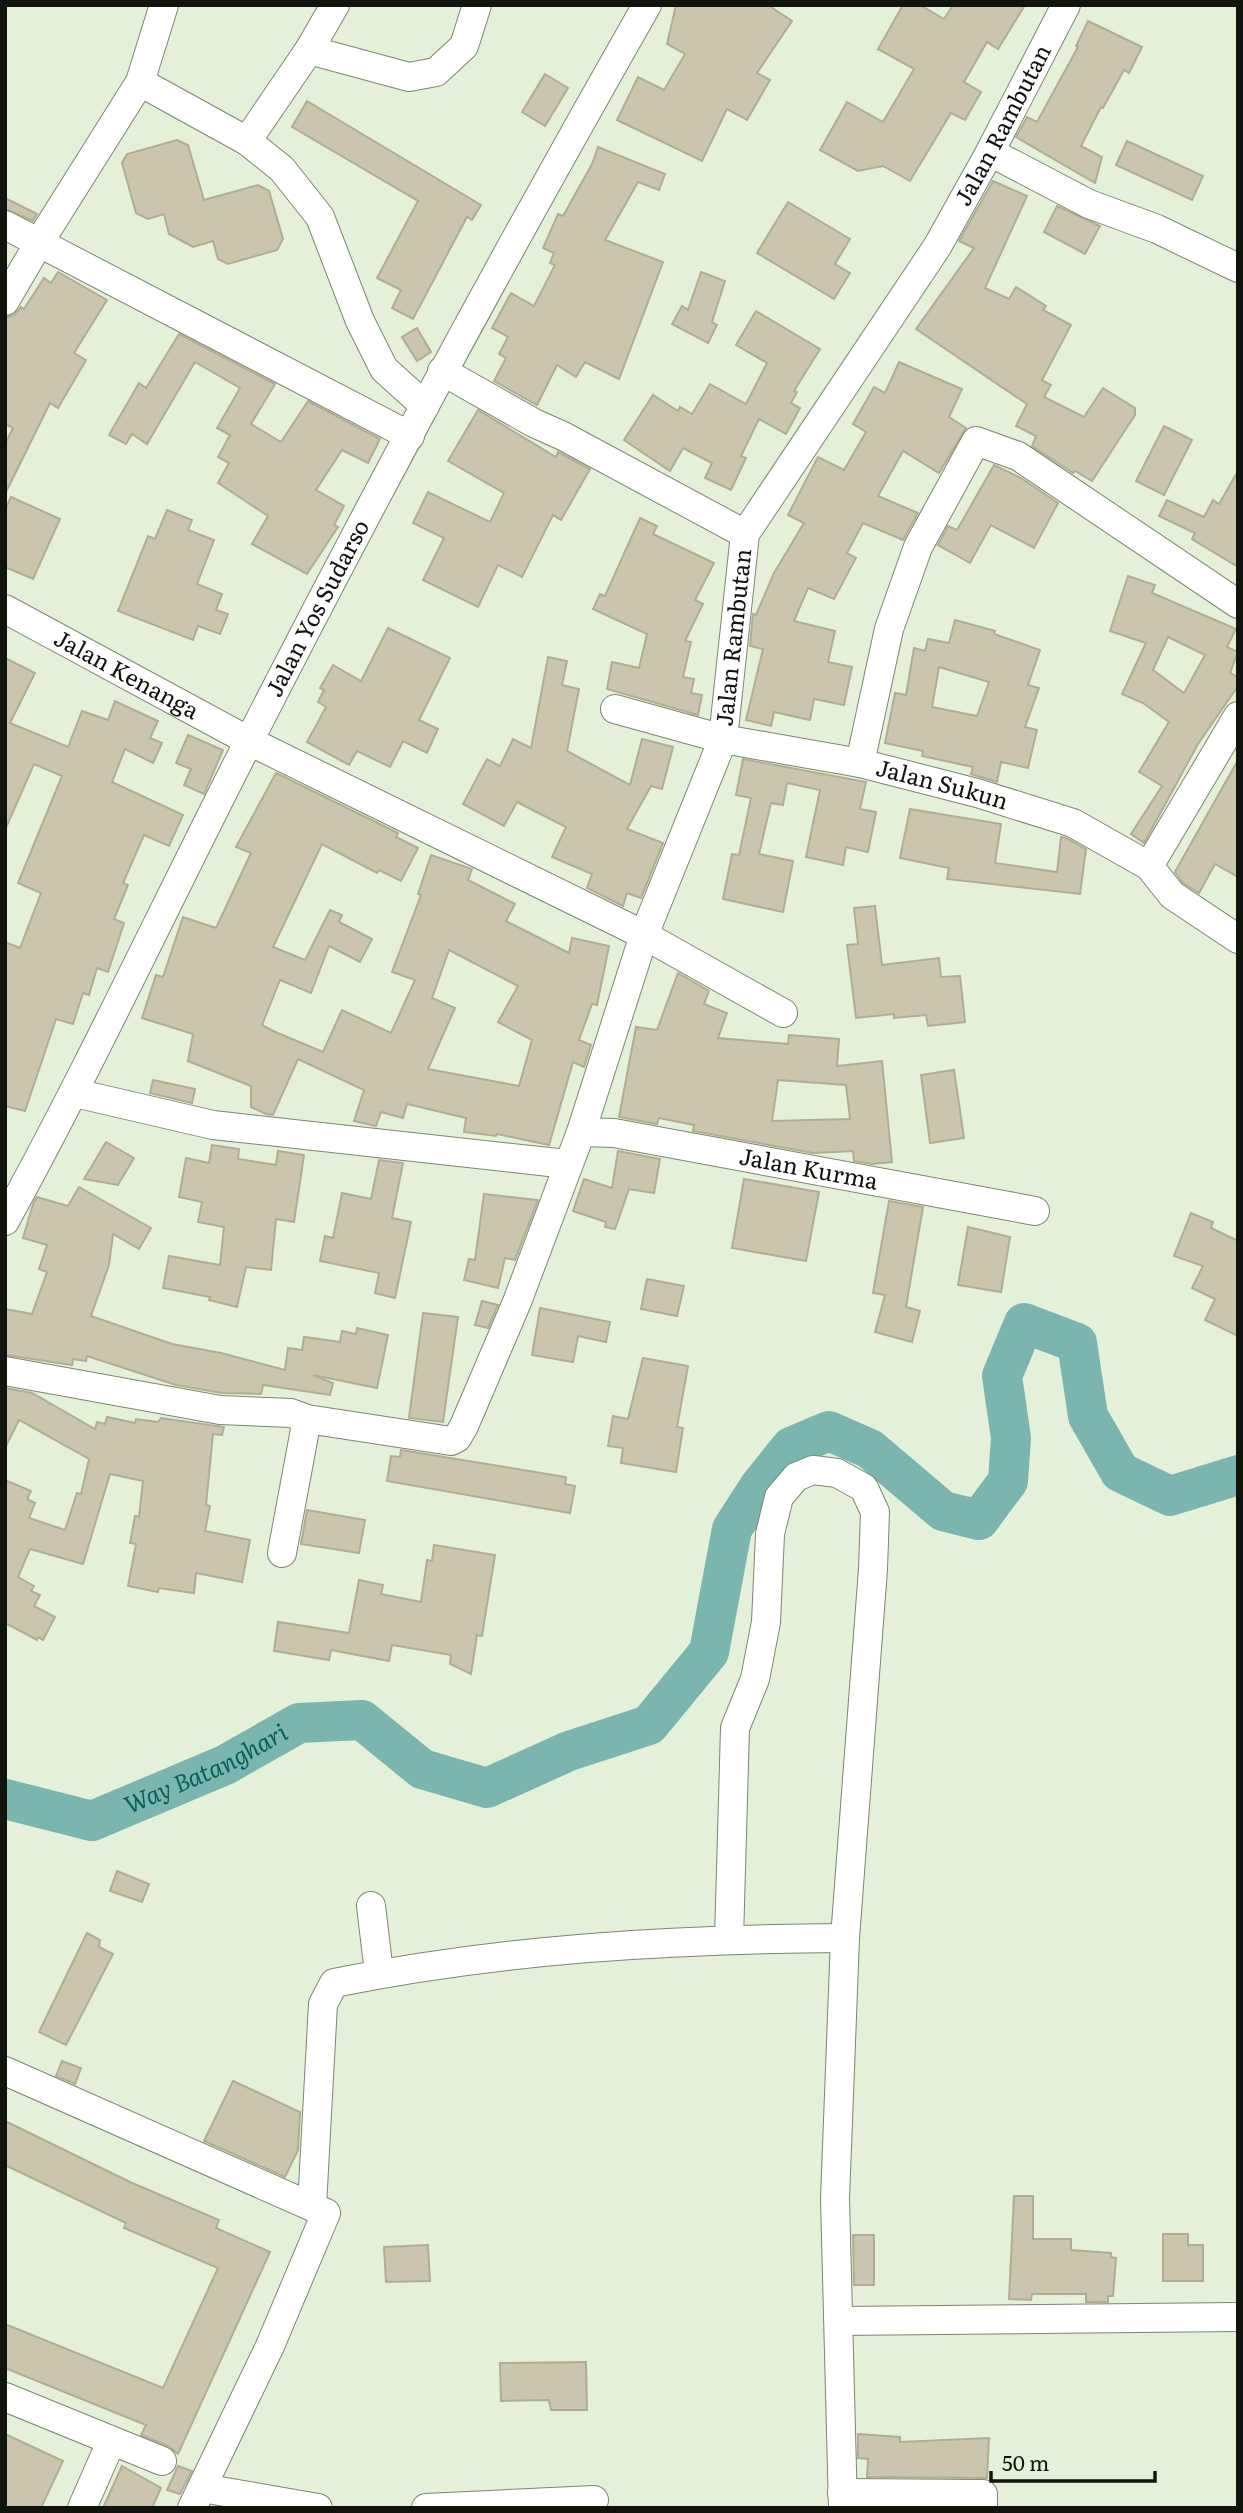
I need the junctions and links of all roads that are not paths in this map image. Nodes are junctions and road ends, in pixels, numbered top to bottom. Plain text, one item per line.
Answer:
1 (164, 5) edge
2 (335, 5) edge
3 (477, 5) edge
4 (647, 5) edge
5 (1066, 5) edge
6 (309, 50) junction
7 (140, 82) junction
8 (247, 141) junction
9 (990, 152) junction
10 (5, 225) edge
11 (40, 241) junction
12 (1238, 268) edge
13 (5, 301) edge
14 (442, 371) junction
15 (425, 407) junction
16 (410, 436) junction
17 (745, 534) junction
18 (1238, 604) edge
19 (5, 609) edge
20 (615, 709) dead end
21 (1238, 716) edge
22 (723, 739) junction
23 (249, 741) junction
24 (860, 763) junction
25 (1149, 866) junction
26 (644, 935) junction
27 (1238, 939) edge
28 (783, 1013) dead end
29 (75, 1093) junction
30 (581, 1132) junction
31 (567, 1164) junction
32 (1035, 1211) dead end
33 (5, 1221) edge
34 (5, 1371) edge
35 (307, 1419) junction
36 (282, 1553) dead end
37 (371, 1906) dead end
38 (845, 1938) junction
39 (729, 1940) junction
40 (379, 1973) junction
41 (5, 2071) edge
42 (312, 2206) junction
43 (1238, 2317) edge
44 (839, 2321) junction
45 (5, 2398) edge
46 (111, 2442) junction
47 (162, 2461) dead end
48 (197, 2498) edge
49 (594, 2500) dead end
50 (843, 2501) edge
51 (491, 2506) edge
52 (82, 2508) edge
53 (318, 2508) edge
54 (426, 2508) edge
55 (983, 2508) edge

1 - 7 street
2 - 6 street
3 - 6 street
4 - 14 street, Jalan Yos Sudarso
5 - 9 street, Jalan Rambutan
6 - 8 street
7 - 8 street
7 - 11 street
8 - 15 street
9 - 12 street
9 - 17 street, Jalan Rambutan
10 - 11 street
11 - 13 street
11 - 16 street
14 - 15 street, Jalan Yos Sudarso
14 - 17 street
15 - 16 street, Jalan Yos Sudarso
16 - 23 street, Jalan Yos Sudarso
17 - 22 street, Jalan Rambutan
18 - 24 street
19 - 23 street, Jalan Kenanga
20 - 22 street, Jalan Sukun
21 - 25 street
22 - 24 street, Jalan Sukun
22 - 26 street, Jalan Rambutan
23 - 26 street, Jalan Kenanga
23 - 29 street, Jalan Yos Sudarso
24 - 25 street, Jalan Sukun
25 - 27 street
26 - 28 street, Jalan Kenanga
26 - 30 street, Jalan Rambutan
29 - 31 street
29 - 33 street, Jalan Yos Sudarso
30 - 31 street, Jalan Rambutan
30 - 32 street, Jalan Kurma
31 - 35 street, Jalan Rambutan
34 - 35 street
35 - 36 street
37 - 40 street
38 - 39 street
38 - 39 street
38 - 44 street
39 - 40 street
40 - 42 street
41 - 42 street
42 - 48 street
43 - 44 street
44 - 50 street
45 - 46 street
46 - 47 street
46 - 52 street
48 - 53 street
49 - 51 street
50 - 55 street
51 - 54 street

